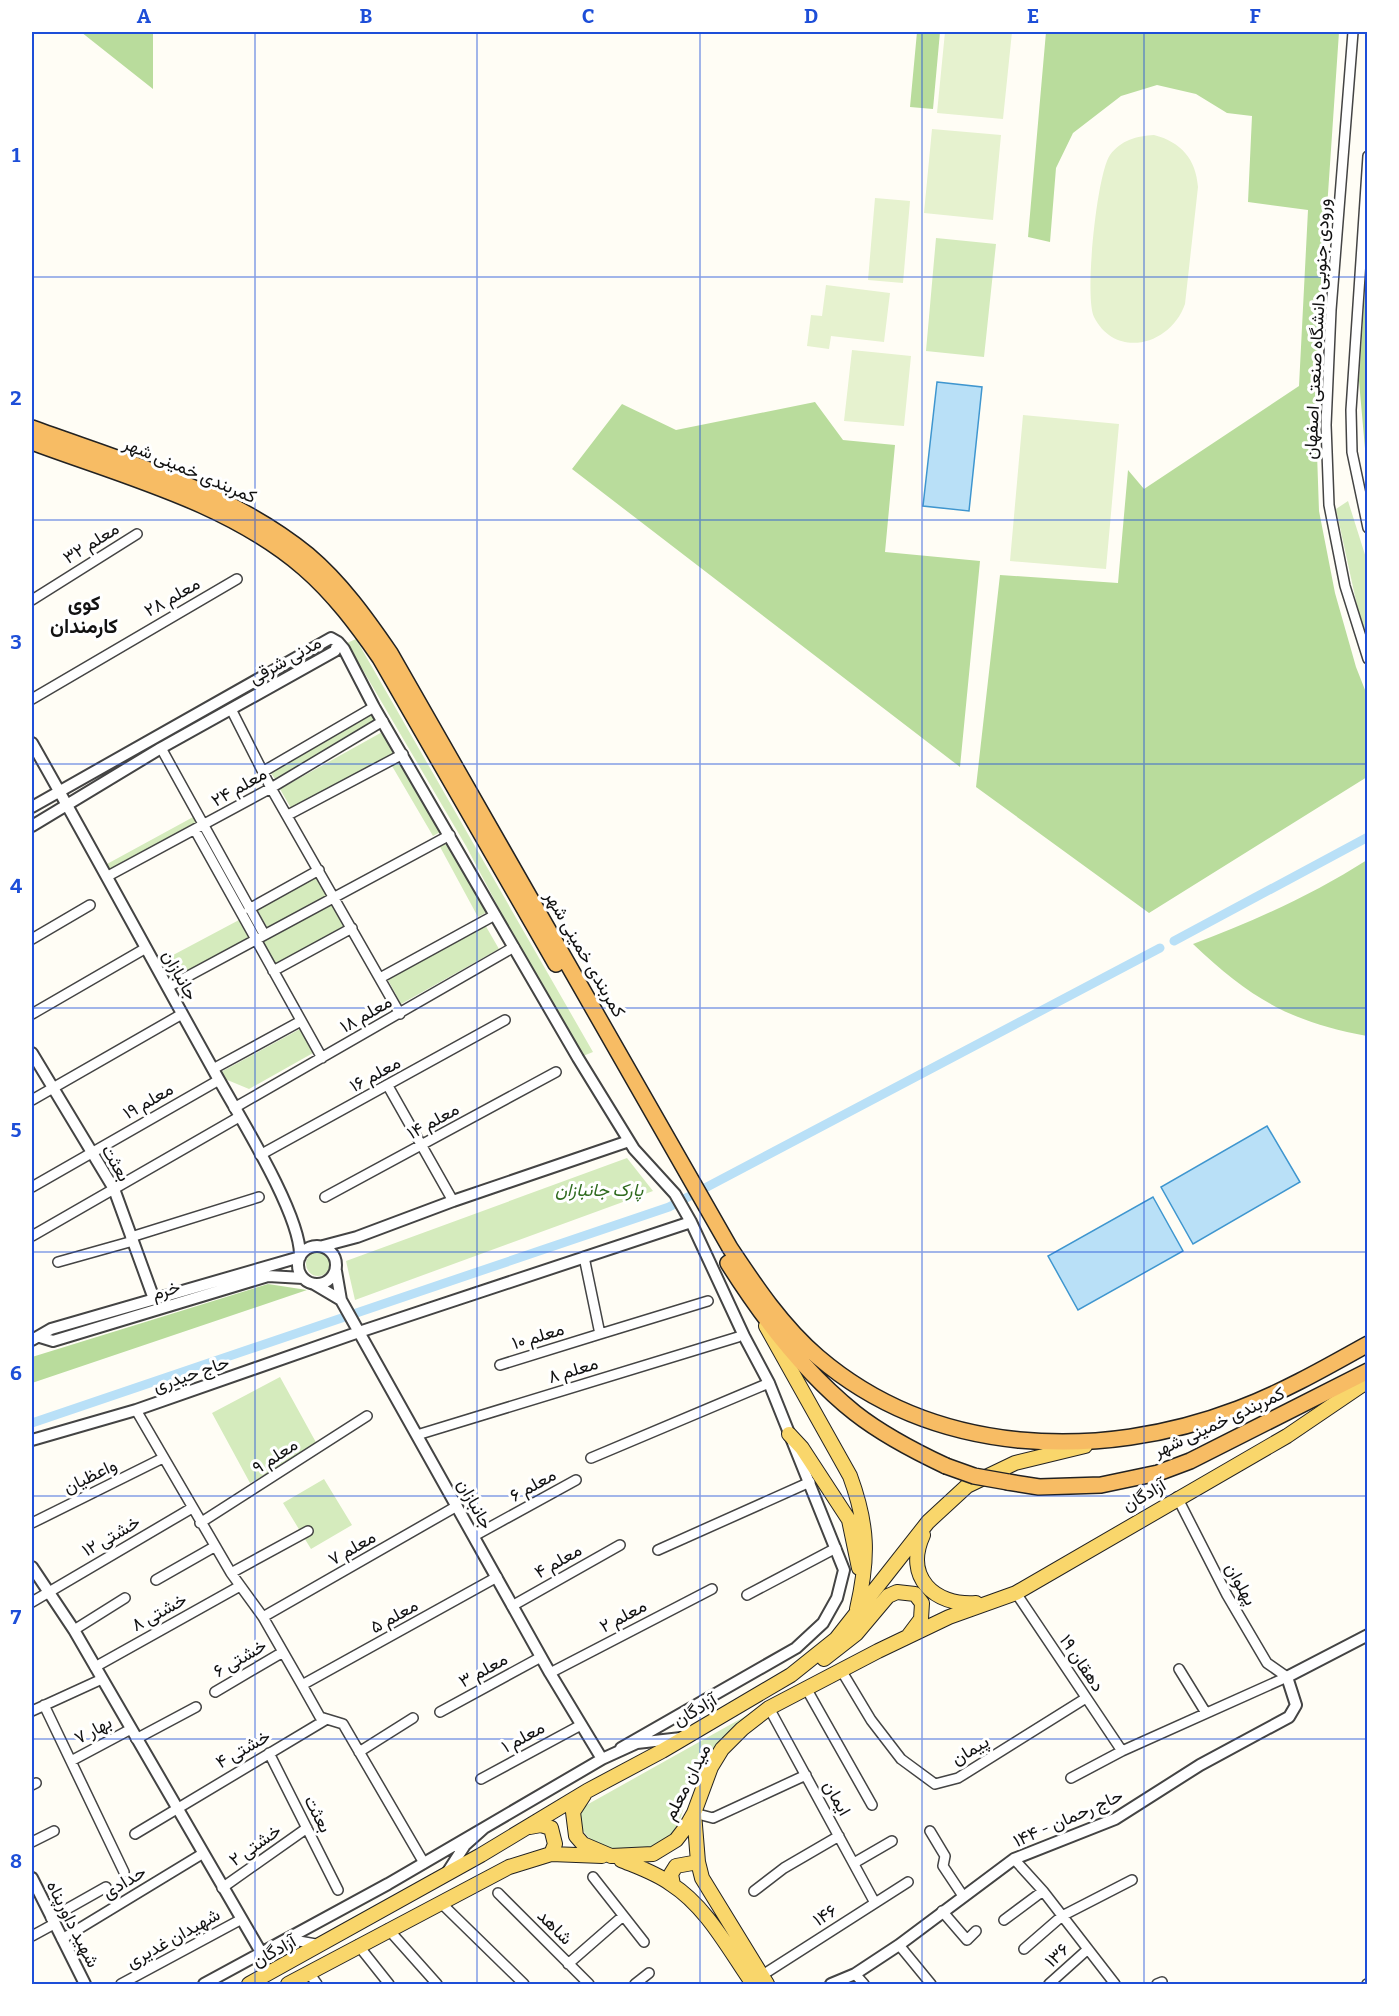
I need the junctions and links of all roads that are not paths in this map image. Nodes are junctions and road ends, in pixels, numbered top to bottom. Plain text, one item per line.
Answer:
1 (1353, 32) edge
2 (1368, 156) edge
3 (32, 428) edge
4 (32, 442) edge
5 (1368, 528) edge
6 (138, 534) dead end
7 (237, 579) dead end
8 (32, 600) edge
9 (338, 642) junction
10 (1368, 659) edge
11 (32, 699) edge
12 (374, 706) junction
13 (231, 709) junction
14 (382, 721) junction
15 (32, 743) edge
16 (161, 748) junction
17 (403, 754) junction
18 (264, 771) junction
19 (271, 788) junction
20 (59, 791) junction
21 (67, 805) junction
22 (32, 807) edge
23 (288, 815) junction
24 (206, 825) junction
25 (32, 826) edge
26 (195, 830) junction
27 (450, 836) junction
28 (319, 870) junction
29 (108, 876) junction
30 (334, 896) junction
31 (90, 905) dead end
32 (249, 909) junction
33 (495, 915) junction
34 (352, 928) junction
35 (260, 937) junction
36 (32, 939) edge
37 (514, 947) junction
38 (146, 948) junction
39 (273, 971) junction
40 (380, 978) junction
41 (168, 987) junction
42 (32, 1014) edge
43 (182, 1014) junction
44 (400, 1014) junction
45 (505, 1020) dead end
46 (301, 1022) junction
47 (32, 1053) edge
48 (322, 1058) junction
49 (213, 1069) junction
50 (556, 1072) dead end
51 (219, 1080) junction
52 (388, 1086) junction
53 (51, 1088) junction
54 (32, 1100) edge
55 (237, 1112) junction
56 (629, 1141) junction
57 (664, 1143) junction
58 (422, 1145) junction
59 (92, 1153) junction
60 (260, 1155) junction
61 (32, 1187) edge
62 (114, 1189) junction
63 (259, 1197) dead end
64 (325, 1197) dead end
65 (453, 1201) junction
66 (695, 1212) junction
67 (295, 1225) junction
68 (32, 1236) edge
69 (357, 1237) junction
70 (132, 1239) junction
71 (321, 1246) junction
72 (300, 1256) junction
73 (584, 1257) junction
74 (58, 1262) dead end
75 (336, 1265) junction
76 (266, 1271) junction
77 (303, 1278) junction
78 (314, 1284) junction
79 (154, 1299) junction
80 (341, 1300) junction
81 (708, 1301) dead end
82 (752, 1301) junction
83 (359, 1332) junction
84 (600, 1334) junction
85 (738, 1336) dead end
86 (36, 1339) edge
87 (1368, 1344) edge
88 (500, 1365) dead end
89 (1368, 1371) edge
90 (1368, 1381) edge
91 (770, 1383) junction
92 (136, 1410) junction
93 (367, 1416) dead end
94 (789, 1434) junction
95 (417, 1435) junction
96 (1122, 1439) junction
97 (32, 1440) edge
98 (163, 1458) junction
99 (591, 1458) dead end
100 (576, 1480) dead end
101 (810, 1482) junction
102 (1177, 1497) junction
103 (457, 1506) junction
104 (192, 1508) junction
105 (928, 1522) junction
106 (32, 1523) edge
107 (200, 1523) junction
108 (308, 1531) dead end
109 (474, 1536) junction
110 (620, 1545) dead end
111 (214, 1547) junction
112 (836, 1548) junction
113 (658, 1550) dead end
114 (32, 1567) edge
115 (231, 1573) junction
116 (497, 1577) junction
117 (156, 1580) dead end
118 (240, 1586) junction
119 (712, 1589) dead end
120 (47, 1592) junction
121 (1016, 1593) junction
122 (747, 1594) dead end
123 (860, 1595) junction
124 (125, 1598) dead end
125 (994, 1601) junction
126 (32, 1602) edge
127 (512, 1606) junction
128 (856, 1616) junction
129 (263, 1617) junction
130 (74, 1630) junction
131 (1368, 1635) edge
132 (908, 1636) junction
133 (283, 1652) junction
134 (541, 1657) junction
135 (95, 1667) junction
136 (1179, 1669) dead end
137 (841, 1670) junction
138 (550, 1673) junction
139 (791, 1675) junction
140 (1287, 1677) junction
141 (102, 1679) junction
142 (304, 1685) junction
143 (806, 1688) junction
144 (214, 1692) dead end
145 (1086, 1698) junction
146 (44, 1705) junction
147 (196, 1707) dead end
148 (770, 1708) junction
149 (32, 1711) edge
150 (440, 1712) dead end
151 (1206, 1713) junction
152 (413, 1718) dead end
153 (327, 1719) junction
154 (581, 1725) junction
155 (742, 1729) joint
156 (134, 1734) junction
157 (682, 1738) junction
158 (621, 1748) junction
159 (1122, 1751) junction
160 (358, 1752) junction
161 (269, 1753) junction
162 (602, 1759) junction
163 (71, 1761) junction
164 (806, 1775) junction
165 (1071, 1778) dead end
166 (482, 1779) dead end
167 (586, 1791) junction
168 (872, 1805) dead end
169 (176, 1808) junction
170 (694, 1813) junction
171 (530, 1827) junction
172 (307, 1828) junction
173 (484, 1828) junction
174 (54, 1831) dead end
175 (930, 1831) dead end
176 (135, 1834) dead end
177 (839, 1836) junction
178 (892, 1841) dead end
179 (32, 1842) edge
180 (202, 1854) junction
181 (551, 1854) junction
182 (611, 1856) junction
183 (1014, 1859) junction
184 (698, 1862) junction
185 (424, 1863) junction
186 (854, 1863) junction
187 (124, 1872) dead end
188 (447, 1872) junction
189 (593, 1877) dead end
190 (32, 1878) edge
191 (1132, 1880) dead end
192 (908, 1882) dead end
193 (673, 1885) junction
194 (106, 1887) dead end
195 (222, 1888) junction
196 (339, 1890) dead end
197 (415, 1891) junction
198 (754, 1891) dead end
199 (1043, 1891) junction
200 (498, 1893) dead end
201 (963, 1896) junction
202 (441, 1903) junction
203 (875, 1903) junction
204 (942, 1911) junction
205 (623, 1916) junction
206 (1062, 1916) junction
207 (240, 1920) junction
208 (1004, 1920) dead end
209 (53, 1921) junction
210 (976, 1930) dead end
211 (384, 1931) junction
212 (32, 1936) edge
213 (62, 1939) junction
214 (288, 1939) junction
215 (644, 1942) dead end
216 (321, 1945) junction
217 (899, 1945) junction
218 (358, 1946) junction
219 (1023, 1949) dead end
220 (1088, 1949) junction
221 (262, 1954) junction
222 (568, 1964) junction
223 (649, 1973) dead end
224 (855, 1974) junction
225 (313, 1979) edge
226 (760, 1982) edge
227 (85, 1984) edge
228 (122, 1984) edge
229 (204, 1984) edge
230 (249, 1984) edge
231 (288, 1984) edge
232 (388, 1984) edge
233 (437, 1984) edge
234 (524, 1984) edge
235 (589, 1984) edge
236 (635, 1984) edge
237 (831, 1984) edge
238 (864, 1984) edge
239 (931, 1984) edge
240 (1049, 1984) edge
241 (1115, 1984) edge

1 - 10 street, ورودی جنوبی دانشگاه صنعتی اصفهان
2 - 5 street, ورودی جنوبی دانشگاه صنعتی اصفهان
3 - 57 highway, کمربندی خمینی شهر
4 - 57 highway, کمربندی خمینی شهر
6 - 8 street, معلم ۳۲
7 - 11 street, معلم ۲۸
9 - 12 street
9 - 13 street, مدنی شرقی
9 - 20 street, مدنی شرقی
12 - 14 street
12 - 18 street
13 - 16 street, مدنی شرقی
13 - 18 street
14 - 17 street
14 - 19 street, معلم ۲۴
15 - 20 street, جانبازان
16 - 21 street, مدنی شرقی
16 - 24 street
17 - 23 street
17 - 27 street
18 - 19 street
19 - 23 street
19 - 24 street, معلم ۲۴
20 - 21 street, جانبازان
20 - 22 street, مدنی شرقی
21 - 25 street, مدنی شرقی
21 - 29 street, جانبازان
23 - 28 street
24 - 26 street, معلم ۲۴
24 - 32 street
26 - 29 street, معلم ۲۴
26 - 35 street
27 - 30 street
27 - 33 street
28 - 30 street
28 - 32 street
29 - 38 street, جانبازان
30 - 34 street
30 - 35 street
31 - 36 street
32 - 35 street
33 - 37 street
33 - 40 street
34 - 39 street
34 - 40 street
35 - 39 street
35 - 41 street
37 - 44 street, معلم ۱۸
37 - 56 street
38 - 41 street, جانبازان
38 - 42 street
39 - 46 street
40 - 44 street
41 - 43 street, جانبازان
43 - 49 street, جانبازان
43 - 53 street
44 - 48 street, معلم ۱۸
45 - 52 street, معلم ۱۶
46 - 48 street
46 - 49 street
47 - 53 street, بعثت
48 - 55 street, معلم ۱۸
49 - 51 street, جانبازان
50 - 58 street, معلم ۱۴
51 - 55 street, جانبازان
51 - 59 street, معلم ۱۹
52 - 58 street
52 - 60 street, معلم ۱۶
53 - 54 street
53 - 59 street, بعثت
55 - 60 street, جانبازان
55 - 62 street, معلم ۱۸
56 - 65 street
56 - 66 street
57 - 66 highway, کمربندی خمینی شهر
58 - 64 street, معلم ۱۴
58 - 65 street
59 - 61 street, معلم ۱۹
59 - 62 street, بعثت
60 - 67 street, جانبازان
62 - 68 street, معلم ۱۸
62 - 70 street, بعثت
63 - 70 street
65 - 69 street
66 - 73 street, حاج حیدری
66 - 82 highway, کمربندی خمینی شهر
66 - 91 street
66 - 96 highway, کمربندی خمینی شهر
67 - 71 street
67 - 72 street
69 - 71 street
69 - 75 street
70 - 74 street
70 - 79 street, بعثت
71 - 72 street
71 - 75 street
72 - 76 street, خرم
72 - 77 street
73 - 83 street, حاج حیدری
73 - 84 street
75 - 78 street
75 - 80 street
76 - 77 street, خرم
76 - 79 street, خرم
76 - 86 street, خرم
77 - 78 street
78 - 80 street
79 - 86 street, خرم
80 - 83 street, جانبازان
81 - 84 street, معلم ۱۰
82 - 89 highway, کمربندی خمینی شهر, bridge
82 - 123 main road
83 - 92 street, حاج حیدری
83 - 95 street, جانبازان
84 - 88 street, معلم ۱۰
85 - 95 street, معلم ۸
87 - 96 highway, کمربندی خمینی شهر
90 - 102 main road, آزادگان
91 - 94 street
91 - 99 street
92 - 97 street, حاج حیدری
92 - 98 street
93 - 107 street, معلم ۹
94 - 101 street
94 - 123 main road
95 - 103 street, جانبازان
96 - 105 main road, آزادگان
98 - 104 street
98 - 106 street, واعظیان
100 - 109 street, معلم ۶
101 - 112 street
101 - 113 street
102 - 121 main road, آزادگان
102 - 140 street, پهلوان
103 - 109 street, جانبازان
103 - 129 street, معلم ۷
104 - 107 street
104 - 120 street, خشتی ۱۲
105 - 125 main road
105 - 128 main road, آزادگان
107 - 111 street
108 - 115 street
109 - 116 street, جانبازان
110 - 127 street, معلم ۴
111 - 115 street
111 - 117 street
112 - 122 street
112 - 158 street
114 - 120 street
115 - 118 street
116 - 127 street, جانبازان
116 - 142 street, معلم ۵
118 - 129 street
118 - 135 street, خشتی ۸
119 - 138 street, معلم ۲
120 - 126 street, خشتی ۱۲
120 - 130 street
121 - 125 main road, آزادگان
121 - 145 street, دهقان ۱۹
123 - 128 main road
124 - 130 street
125 - 132 main road, آزادگان
127 - 134 street, جانبازان
128 - 139 main road, آزادگان
129 - 133 street
130 - 135 street
131 - 140 street
132 - 137 main road, آزادگان
132 - 139 main road
133 - 142 street
133 - 144 street, خشتی ۶
134 - 138 street, جانبازان
134 - 150 street, معلم ۳
135 - 141 street
136 - 151 street
137 - 143 main road, آزادگان
137 - 145 street, پیمان
138 - 154 street, جانبازان
139 - 157 main road, آزادگان
140 - 151 street
140 - 183 street, حاج رحمان - ۱۴۴
141 - 146 street
141 - 156 street
142 - 153 street
143 - 148 main road, آزادگان
143 - 168 street
145 - 159 street, دهقان ۱۹
146 - 149 street
146 - 163 street
147 - 156 street
148 - 155 main road, آزادگان
148 - 164 street, ایمان
151 - 159 street
152 - 160 street
153 - 160 street
153 - 161 street, خشتی ۴
154 - 162 street, جانبازان
154 - 166 street, معلم ۱
155 - 170 main road, میدان معلم
156 - 163 street, بهار ۷
156 - 169 street
157 - 158 street
157 - 167 main road, آزادگان
158 - 162 street
159 - 165 street
160 - 185 street
161 - 169 street, خشتی ۴
161 - 172 street, بعثت
162 - 173 street
163 - 187 street
164 - 170 street
164 - 177 street, ایمان
167 - 171 main road, آزادگان
167 - 182 main road, میدان معلم
169 - 176 street, خشتی ۴
169 - 180 street
170 - 182 main road, میدان معلم
170 - 184 main road
171 - 181 main road
171 - 188 main road, آزادگان
172 - 195 street, خشتی ۲
172 - 196 street, بعثت
173 - 185 street
173 - 188 street
174 - 179 street
175 - 201 street
177 - 186 street, ایمان
177 - 198 street
178 - 186 street
180 - 195 street
180 - 213 street, حدادی
181 - 182 main road, آزادگان
181 - 202 main road, آزادگان
182 - 193 main road
183 - 199 street
183 - 201 street, حاج رحمان - ۱۴۴
184 - 193 main road
184 - 226 main road
185 - 214 street
186 - 203 street, ایمان
188 - 197 main road, آزادگان
189 - 205 street
190 - 209 street, شهید داورپناه
191 - 206 street
192 - 203 street, ۱۴۶
193 - 226 main road
194 - 209 street
195 - 207 street
197 - 211 main road
197 - 216 main road, آزادگان
199 - 206 street
199 - 208 street
200 - 222 street, شاهد
201 - 204 street, حاج رحمان - ۱۴۴
202 - 211 main road, آزادگان
202 - 234 street
203 - 226 street, ۱۴۶
204 - 210 street
204 - 217 street, حاج رحمان - ۱۴۴
205 - 215 street
205 - 222 street
206 - 219 street
206 - 220 street
207 - 221 street
207 - 228 street, شهیدان غدیری
209 - 212 street
209 - 213 street, شهید داورپناه
211 - 218 main road, آزادگان
211 - 233 street
213 - 227 street, شهید داورپناه
214 - 216 street
214 - 221 street
216 - 230 main road, آزادگان
217 - 224 street, حاج رحمان - ۱۴۴
217 - 239 street
218 - 225 main road, آزادگان
218 - 232 street
220 - 240 street, ۱۳۶
220 - 241 street
221 - 229 street
222 - 235 street, شاهد
223 - 236 street
224 - 237 street, حاج رحمان - ۱۴۴
224 - 238 street
225 - 231 main road, آزادگان

